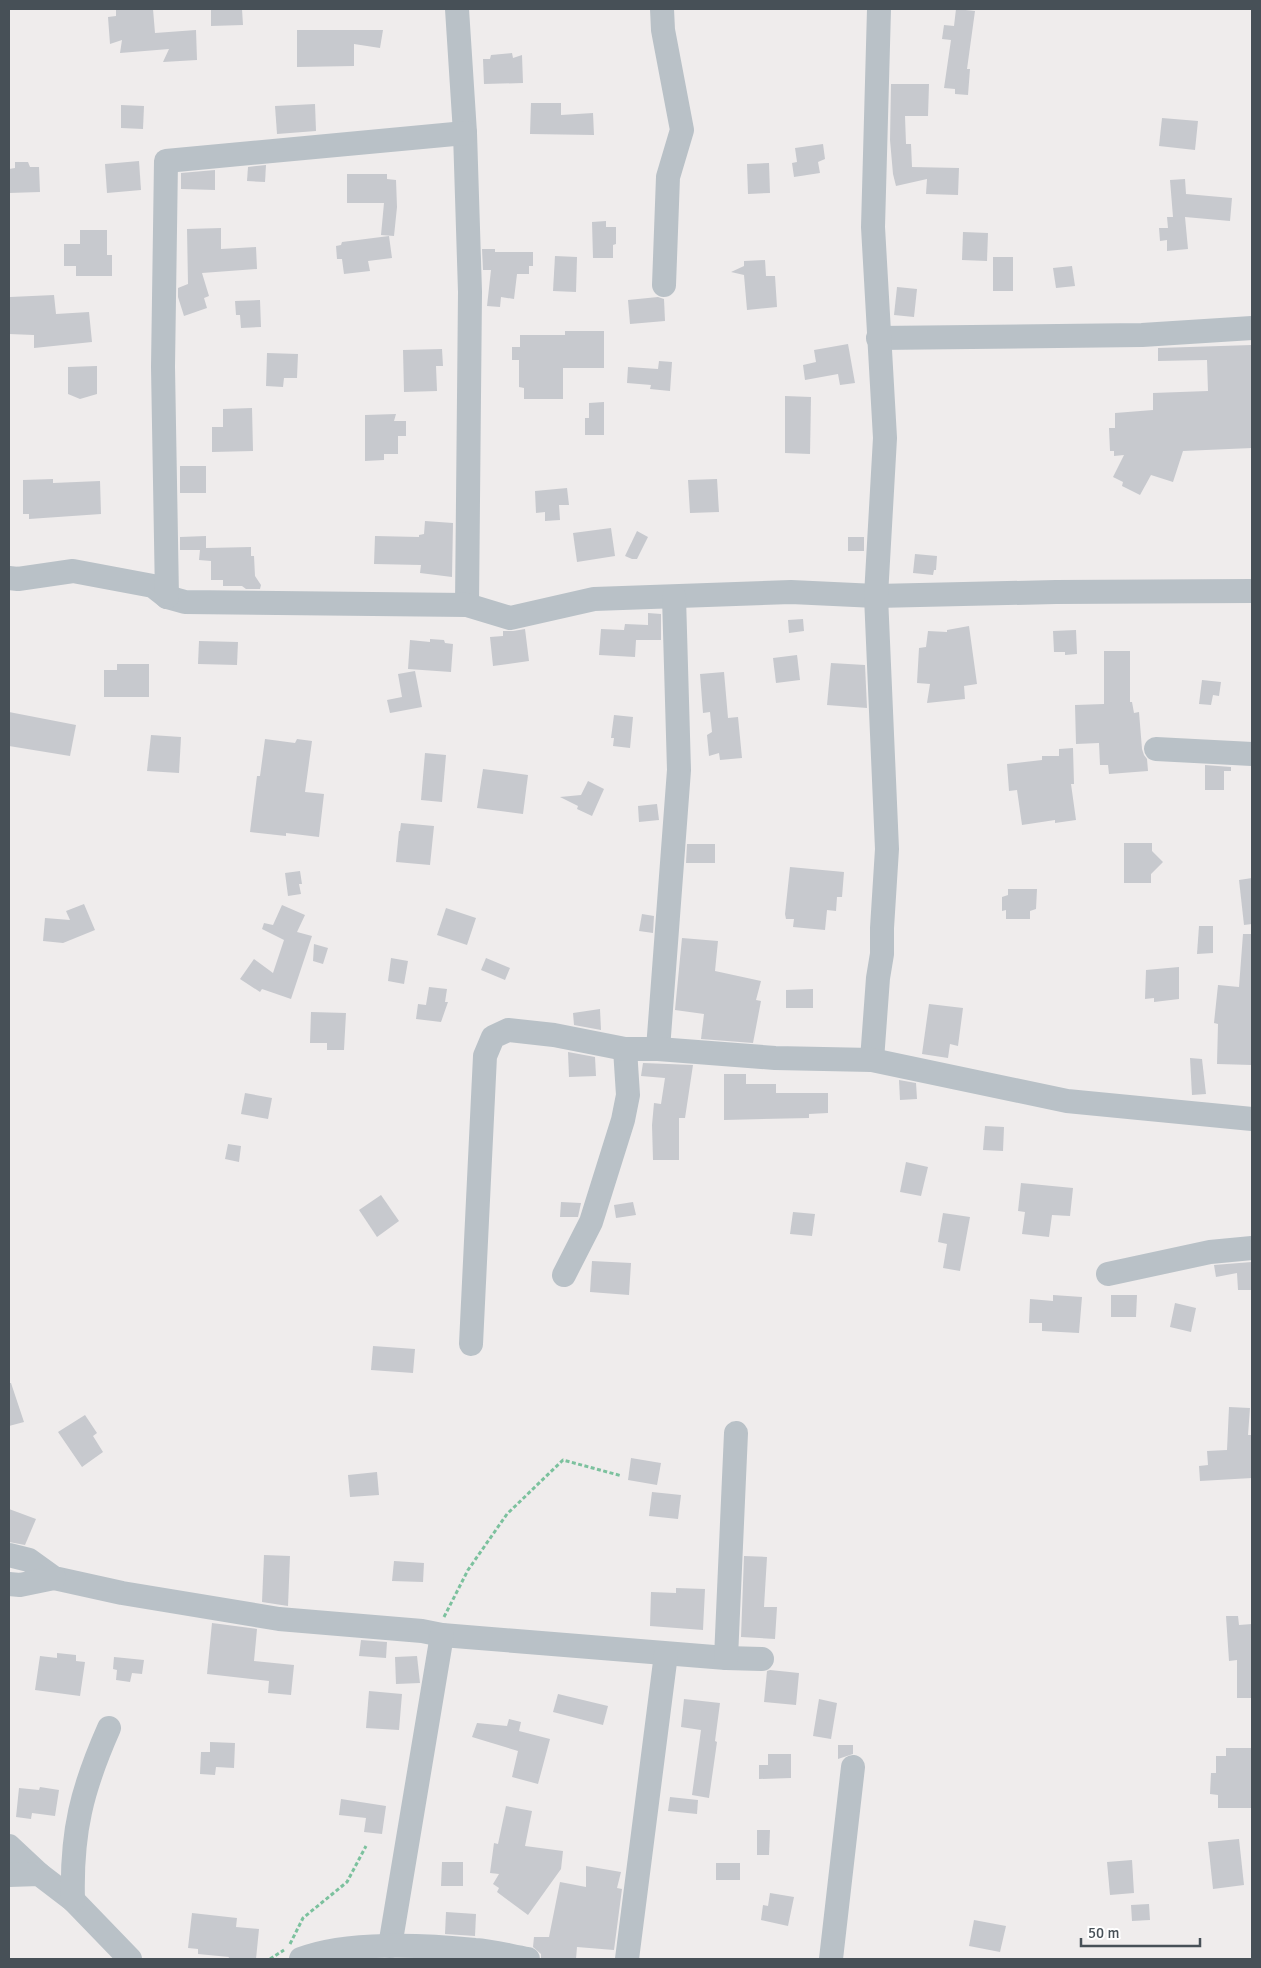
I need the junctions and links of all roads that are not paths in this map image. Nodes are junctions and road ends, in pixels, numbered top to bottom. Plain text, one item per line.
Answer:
1 (457, 9) edge
2 (662, 9) edge
3 (880, 9) edge
4 (465, 132) junction
5 (664, 285) dead end
6 (1252, 328) edge
7 (878, 338) junction
8 (9, 578) edge
9 (1252, 592) edge
10 (876, 596) junction
11 (167, 597) junction
12 (674, 597) junction
13 (467, 605) junction
14 (1156, 749) dead end
15 (1252, 754) edge
16 (658, 1048) junction
17 (625, 1049) junction
18 (872, 1060) junction
19 (1252, 1119) edge
20 (1252, 1248) edge
21 (1108, 1274) dead end
22 (564, 1275) dead end
23 (471, 1344) dead end
24 (736, 1432) dead end
25 (9, 1555) edge
26 (54, 1578) junction
27 (9, 1584) edge
28 (438, 1635) junction
29 (666, 1654) junction
30 (726, 1658) junction
31 (762, 1659) dead end
32 (109, 1728) dead end
33 (852, 1767) dead end
34 (9, 1846) edge
35 (39, 1874) junction
36 (9, 1875) edge
37 (73, 1900) junction
38 (390, 1946) junction
39 (130, 1959) edge
40 (301, 1959) edge
41 (528, 1959) edge
42 (627, 1959) edge
43 (832, 1959) edge

1 - 4 street
2 - 5 street
3 - 7 street
4 - 11 street
4 - 13 street
6 - 7 street
7 - 10 street
8 - 11 street
9 - 10 street
10 - 12 street
10 - 18 street
11 - 13 street
12 - 13 street
12 - 16 street
14 - 15 street
16 - 17 street
16 - 18 street
17 - 22 street
17 - 23 street
18 - 19 street
20 - 21 street
24 - 30 street
25 - 26 street
26 - 27 street
26 - 28 street
28 - 29 street
28 - 38 street
29 - 30 street
29 - 42 street
30 - 31 street
32 - 37 street
33 - 43 street
34 - 35 street
35 - 36 street
35 - 37 street
37 - 39 street
38 - 40 street
38 - 41 street

